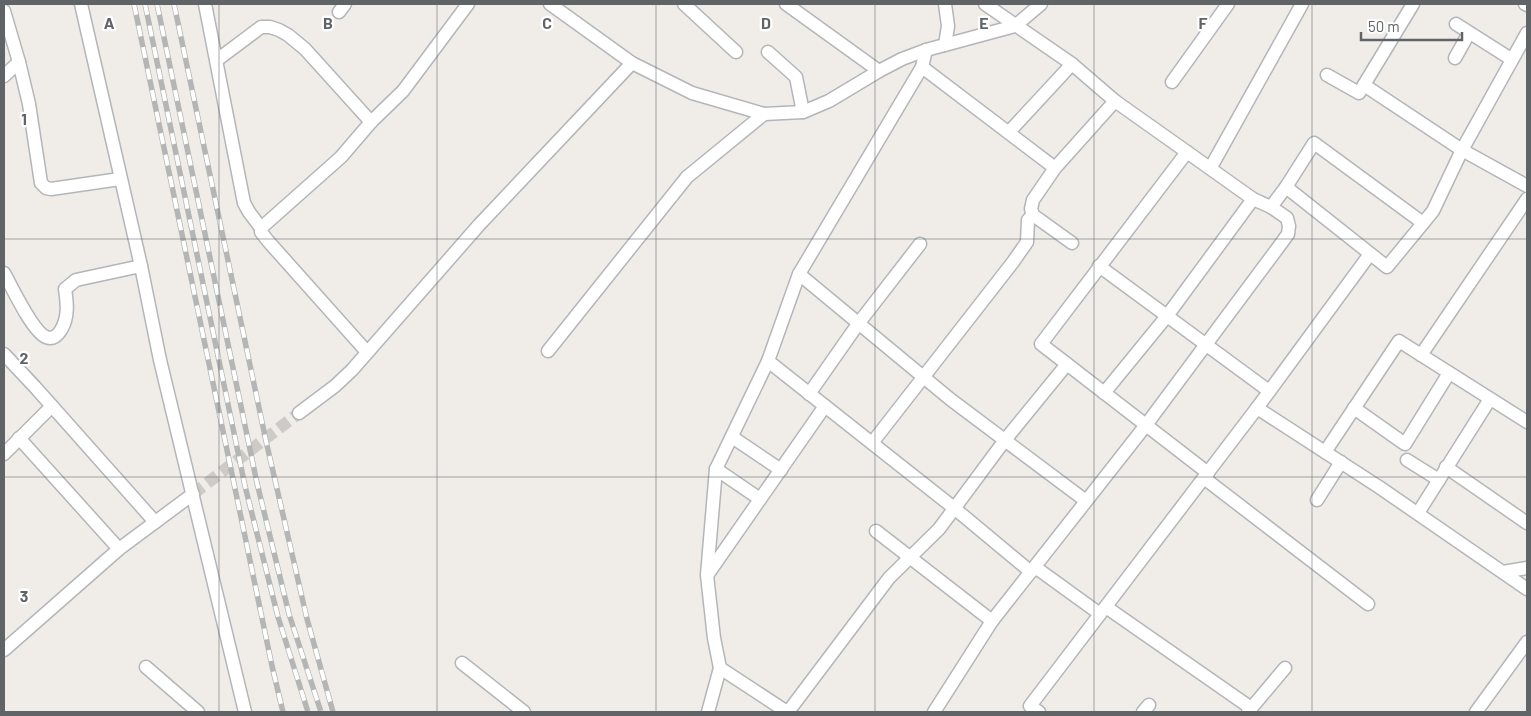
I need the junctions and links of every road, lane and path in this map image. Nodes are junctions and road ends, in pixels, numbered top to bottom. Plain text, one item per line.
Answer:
1 (80, 4) edge
2 (206, 4) edge
3 (468, 4) edge
4 (550, 4) edge
5 (684, 4) edge
6 (786, 4) edge
7 (945, 4) edge
8 (986, 4) edge
9 (1040, 4) edge
10 (1228, 4) edge
11 (1302, 4) edge
12 (1413, 4) edge
13 (4, 11) edge
14 (1456, 24) dead end
15 (1015, 26) junction
16 (1470, 33) junction
17 (1527, 33) edge
18 (945, 45) junction
19 (926, 50) junction
20 (736, 52) dead end
21 (768, 52) dead end
22 (1455, 58) dead end
23 (217, 60) junction
24 (1511, 60) junction
25 (19, 62) junction
26 (632, 63) junction
27 (1072, 64) junction
28 (922, 67) junction
29 (879, 71) junction
30 (1327, 75) dead end
31 (4, 76) edge
32 (1172, 82) dead end
33 (1364, 85) junction
34 (1115, 101) junction
35 (803, 112) junction
36 (764, 114) junction
37 (371, 122) junction
38 (1009, 132) junction
39 (1462, 150) junction
40 (1187, 152) junction
41 (1211, 167) junction
42 (1054, 168) junction
43 (120, 179) junction
44 (1527, 186) edge
45 (1286, 187) junction
46 (1253, 199) junction
47 (1527, 199) edge
48 (1271, 207) junction
49 (1033, 215) junction
50 (1423, 224) junction
51 (261, 228) junction
52 (1072, 243) dead end
53 (920, 244) dead end
54 (1370, 254) junction
55 (141, 266) junction
56 (1099, 266) junction
57 (4, 273) edge
58 (799, 274) junction
59 (1167, 316) junction
60 (858, 324) junction
61 (1206, 344) junction
62 (548, 351) dead end
63 (367, 352) junction
64 (4, 354) edge
65 (1421, 355) junction
66 (768, 361) junction
67 (1067, 364) junction
68 (1449, 373) junction
69 (923, 377) junction
70 (1269, 391) junction
71 (1104, 393) junction
72 (809, 394) junction
73 (1490, 399) junction
74 (52, 406) junction
75 (825, 406) junction
76 (1257, 408) junction
77 (1354, 408) junction
78 (299, 413) tunnel mouth
79 (1527, 422) edge
80 (1146, 425) junction
81 (732, 437) junction
82 (19, 438) junction
83 (1005, 440) junction
84 (872, 443) junction
85 (1325, 452) junction
86 (4, 454) edge
87 (1407, 460) dead end
88 (1341, 462) junction
89 (1446, 468) junction
90 (716, 469) junction
91 (781, 470) junction
92 (1206, 476) junction
93 (1439, 480) junction
94 (193, 494) junction
95 (760, 499) junction
96 (1317, 500) dead end
97 (1086, 501) junction
98 (954, 508) junction
99 (1418, 513) junction
100 (155, 522) junction
101 (1527, 523) edge
102 (876, 531) dead end
103 (119, 549) junction
104 (912, 557) junction
105 (1527, 568) edge
106 (1033, 569) junction
107 (1503, 572) junction
108 (707, 575) junction
109 (1527, 589) edge
110 (1368, 604) dead end
111 (1103, 610) junction
112 (992, 621) junction
113 (1527, 642) edge
114 (4, 649) edge
115 (462, 663) dead end
116 (146, 667) dead end
117 (720, 668) junction
118 (1285, 668) dead end
119 (1250, 710) edge
120 (198, 712) edge
121 (245, 712) edge
122 (524, 712) edge
123 (708, 712) edge
124 (787, 712) edge
125 (934, 712) edge
126 (1039, 712) edge
127 (1476, 712) edge

1 - 43 street
2 - 23 street
3 - 37 street
4 - 26 street
5 - 20 street
6 - 29 street
7 - 18 street
8 - 15 street
9 - 15 street
10 - 32 street
11 - 41 street
12 - 33 street
13 - 25 street
14 - 16 street
15 - 18 street
15 - 27 street
16 - 22 street
16 - 24 street
17 - 24 street
18 - 19 street
19 - 28 street
19 - 29 street
21 - 35 street
23 - 37 street
23 - 51 street
24 - 39 street
25 - 31 street
25 - 43 street
26 - 36 street
26 - 63 street
27 - 34 street
27 - 38 street
28 - 38 street
28 - 58 street
29 - 35 street
30 - 33 street
33 - 39 street
34 - 40 street
34 - 42 street
35 - 36 street
36 - 62 street
37 - 51 street
38 - 42 street
39 - 44 street
39 - 50 street
40 - 41 street
40 - 56 street
41 - 46 street
42 - 49 street
43 - 55 street
45 - 48 street
45 - 50 street
45 - 54 street
46 - 48 street
46 - 59 street
47 - 65 street
48 - 61 street
49 - 52 street
49 - 69 street
50 - 54 street
51 - 63 street
53 - 60 street
54 - 70 street
55 - 57 street
55 - 94 street
56 - 59 street
56 - 67 street
58 - 60 street
58 - 66 street
59 - 61 street
59 - 71 street
60 - 69 street
60 - 72 street
61 - 70 street
61 - 80 street
63 - 78 street
64 - 74 street
65 - 68 street
65 - 77 street
66 - 72 street
66 - 81 street
67 - 71 street
67 - 83 street
68 - 73 street
68 - 77 street
69 - 83 street
69 - 84 street
70 - 76 street
71 - 80 street
72 - 75 street
73 - 79 street
73 - 89 street
74 - 82 street
74 - 100 street
75 - 84 street
75 - 91 street
76 - 85 street
76 - 92 street
77 - 85 street
80 - 92 street
80 - 97 street
81 - 90 street
81 - 91 street
82 - 86 street
82 - 103 street
83 - 97 street
83 - 98 street
84 - 98 street
85 - 88 street
87 - 93 street
88 - 96 street
88 - 99 street
89 - 93 street
89 - 101 street
90 - 95 street
90 - 108 street
91 - 95 street
92 - 110 street
92 - 111 street
93 - 99 street
94 - 100 street
94 - 121 street
95 - 108 street
97 - 106 street
98 - 104 street
98 - 106 street
99 - 107 street
100 - 103 street
102 - 104 street
103 - 114 street
104 - 112 street
104 - 124 street
105 - 107 street
106 - 111 street
106 - 112 street
107 - 109 street
108 - 117 street
111 - 119 street
111 - 126 street
112 - 125 street
113 - 127 street
115 - 122 street
116 - 120 street
117 - 123 street
117 - 124 street
118 - 119 street

